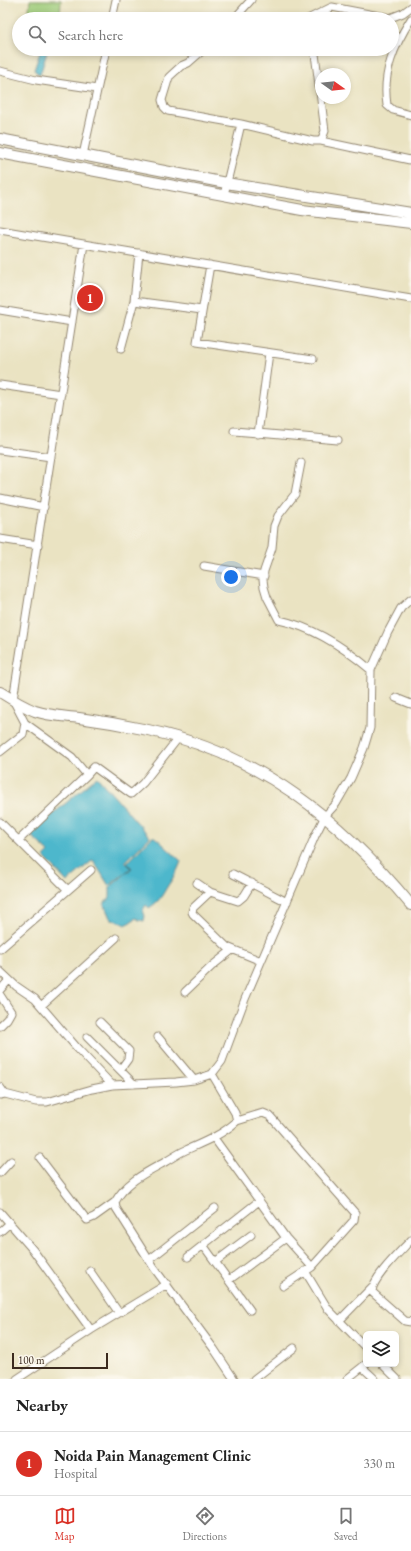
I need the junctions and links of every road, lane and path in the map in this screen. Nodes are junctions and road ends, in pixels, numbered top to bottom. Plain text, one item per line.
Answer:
1 (116, 0) edge
2 (251, 0) edge
3 (411, 7) edge
4 (113, 12) edge
5 (240, 12) edge
6 (322, 12) edge
7 (358, 12) edge
8 (399, 15) edge
9 (411, 19) edge
10 (399, 37) edge
11 (104, 56) edge
12 (196, 56) edge
13 (315, 56) edge
14 (391, 56) edge
15 (0, 71) edge
16 (97, 89) junction
17 (411, 115) edge
18 (241, 124) junction
19 (0, 139) edge
20 (321, 141) junction
21 (0, 153) edge
22 (83, 155) junction
23 (410, 160) dead end
24 (226, 184) junction
25 (224, 194) junction
26 (411, 213) edge
27 (411, 223) edge
28 (0, 230) edge
29 (84, 244) junction
30 (139, 253) junction
31 (210, 265) junction
32 (411, 299) edge
33 (134, 301) junction
34 (0, 310) edge
35 (202, 310) junction
36 (72, 322) junction
37 (121, 349) dead end
38 (269, 353) junction
39 (314, 359) dead end
40 (0, 385) edge
41 (61, 394) junction
42 (234, 430) dead end
43 (258, 434) junction
44 (338, 440) dead end
45 (0, 450) edge
46 (51, 457) junction
47 (301, 462) dead end
48 (0, 498) edge
49 (44, 507) junction
50 (0, 539) edge
51 (38, 545) junction
52 (204, 566) dead end
53 (264, 576) junction
54 (411, 599) edge
55 (371, 670) junction
56 (0, 692) edge
57 (396, 698) dead end
58 (13, 700) junction
59 (411, 704) edge
60 (25, 723) junction
61 (179, 737) junction
62 (0, 752) edge
63 (87, 775) junction
64 (325, 816) junction
65 (0, 822) edge
66 (19, 840) junction
67 (91, 870) dead end
68 (233, 874) dead end
69 (197, 883) dead end
70 (252, 883) junction
71 (68, 890) junction
72 (210, 892) junction
73 (287, 902) junction
74 (411, 905) edge
75 (116, 938) dead end
76 (0, 949) edge
77 (232, 950) junction
78 (261, 961) junction
79 (0, 971) edge
80 (9, 980) junction
81 (0, 990) edge
82 (185, 992) dead end
83 (0, 995) edge
84 (41, 1006) junction
85 (100, 1022) dead end
86 (0, 1026) edge
87 (87, 1037) dead end
88 (158, 1037) dead end
89 (120, 1070) junction
90 (212, 1074) junction
91 (194, 1080) junction
92 (134, 1084) junction
93 (112, 1085) junction
94 (0, 1087) edge
95 (3, 1094) edge
96 (237, 1121) junction
97 (214, 1138) junction
98 (40, 1158) dead end
99 (11, 1161) dead end
100 (0, 1172) edge
101 (259, 1201) junction
102 (115, 1202) junction
103 (215, 1208) dead end
104 (0, 1212) edge
105 (10, 1223) junction
106 (0, 1232) edge
107 (251, 1235) dead end
108 (286, 1238) junction
109 (411, 1240) edge
110 (203, 1245) junction
111 (188, 1257) dead end
112 (149, 1260) junction
113 (215, 1262) junction
114 (312, 1267) junction
115 (90, 1271) dead end
116 (305, 1271) junction
117 (229, 1280) junction
118 (166, 1284) junction
119 (283, 1286) dead end
120 (372, 1288) junction
121 (250, 1310) dead end
122 (119, 1313) junction
123 (339, 1321) junction
124 (411, 1322) edge
125 (91, 1330) junction
126 (363, 1345) edge
127 (294, 1348) dead end
128 (363, 1366) edge
129 (366, 1367) edge
130 (385, 1367) edge
131 (17, 1379) edge
132 (234, 1379) edge
133 (254, 1379) edge
134 (347, 1379) edge
135 (375, 1379) edge
136 (397, 1379) edge

1 - 4 street
2 - 5 street
3 - 8 street
6 - 7 street
9 - 10 street
11 - 16 street
12 - 18 street
13 - 20 street
14 - 17 street
15 - 16 street
16 - 22 street
18 - 20 street
18 - 24 street
19 - 22 street
20 - 23 street
21 - 25 street
22 - 24 street
24 - 25 street
24 - 26 street
25 - 27 street
28 - 29 street
29 - 30 street
29 - 36 street
30 - 31 street
30 - 33 street
31 - 32 street
31 - 35 street
33 - 35 street
33 - 37 street
34 - 36 street
35 - 38 street
36 - 41 street
38 - 39 street
38 - 43 street
40 - 41 street
41 - 46 street
42 - 43 street
43 - 44 street
45 - 46 street
46 - 49 street
47 - 53 street
48 - 49 street
49 - 51 street
50 - 51 street
51 - 58 street
52 - 53 street
53 - 55 street
54 - 55 street
55 - 64 street
56 - 58 street
57 - 59 street
58 - 60 street
58 - 61 street
60 - 62 street
60 - 63 street
61 - 63 street
61 - 64 street
63 - 66 street
64 - 73 street
64 - 74 street
65 - 66 street
66 - 71 street
67 - 71 street
68 - 70 street
69 - 72 street
70 - 72 street
70 - 73 street
71 - 76 street
72 - 77 street
73 - 78 street
75 - 84 street
77 - 78 street
77 - 82 street
78 - 90 street
79 - 80 street
80 - 81 street
80 - 84 street
83 - 86 street
84 - 93 street
85 - 89 street
87 - 89 street
88 - 91 street
89 - 92 street
90 - 91 street
90 - 96 street
91 - 92 street
92 - 93 street
93 - 95 street
94 - 95 street
96 - 97 street
96 - 114 street
97 - 101 street
97 - 102 street
98 - 102 street
99 - 100 street
101 - 108 street
101 - 110 street
102 - 112 street
103 - 112 street
104 - 105 street
105 - 106 street
105 - 125 street
107 - 113 street
108 - 114 street
108 - 117 street
109 - 120 street
110 - 111 street
110 - 113 street
112 - 118 street
113 - 117 street
114 - 116 street
115 - 122 street
116 - 119 street
116 - 123 street
117 - 121 street
118 - 122 street
118 - 132 street
120 - 123 street
120 - 124 street
122 - 125 street
123 - 126 street
125 - 131 street
127 - 133 street
128 - 134 street
129 - 135 street
130 - 136 street

